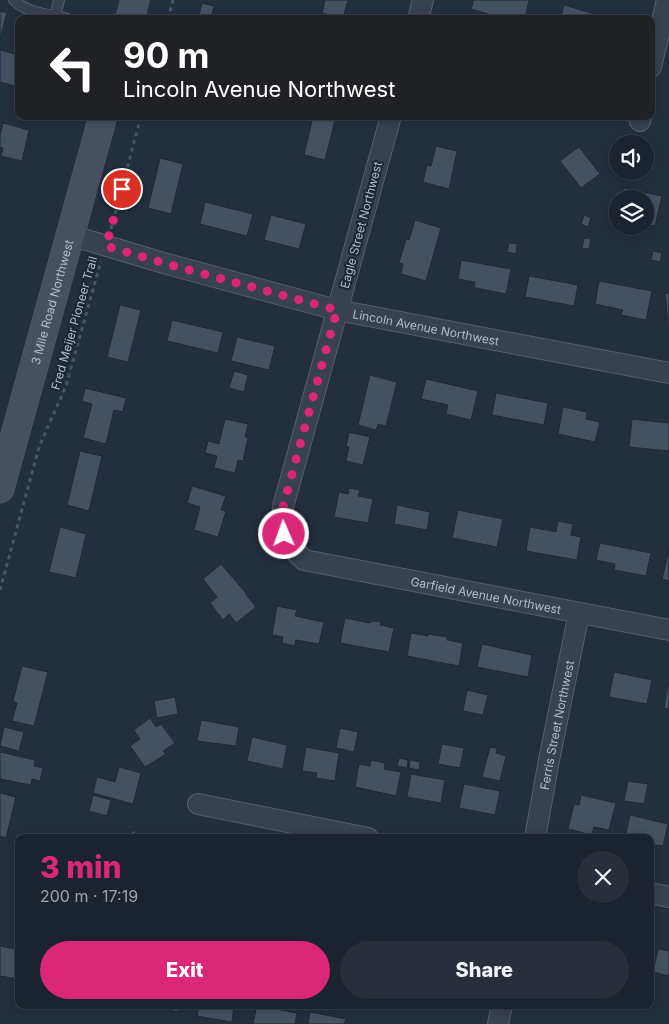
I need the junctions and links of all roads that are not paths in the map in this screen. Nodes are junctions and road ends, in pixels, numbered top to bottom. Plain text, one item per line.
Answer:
1 (14, 0) edge
2 (59, 0) edge
3 (135, 0) edge
4 (423, 0) edge
5 (667, 0) edge
6 (52, 15) edge
7 (55, 15) edge
8 (131, 15) edge
9 (419, 15) edge
10 (655, 50) edge
11 (102, 120) edge
12 (390, 120) edge
13 (70, 235) junction
14 (337, 310) junction
15 (669, 373) edge
16 (0, 489) edge
17 (304, 560) joint
18 (579, 613) junction
19 (669, 630) edge
20 (198, 804) dead end
21 (348, 834) edge
22 (536, 834) edge
23 (654, 894) edge
24 (669, 897) edge
25 (501, 1009) edge
26 (498, 1024) edge

1 - 6 lane
2 - 7 lane
3 - 8 main road
4 - 9 street
5 - 10 street
11 - 13 main road, 3 Mile Road Northwest
12 - 14 street, Eagle Street Northwest
13 - 14 street, Lincoln Avenue Northwest
13 - 16 main road, 3 Mile Road Northwest
14 - 15 street, Lincoln Avenue Northwest
14 - 17 street, Eagle Street Northwest
17 - 18 street, Garfield Avenue Northwest
18 - 19 street, Garfield Avenue Northwest
18 - 22 street, Ferris Street Northwest
20 - 21 street
23 - 24 street
25 - 26 street

